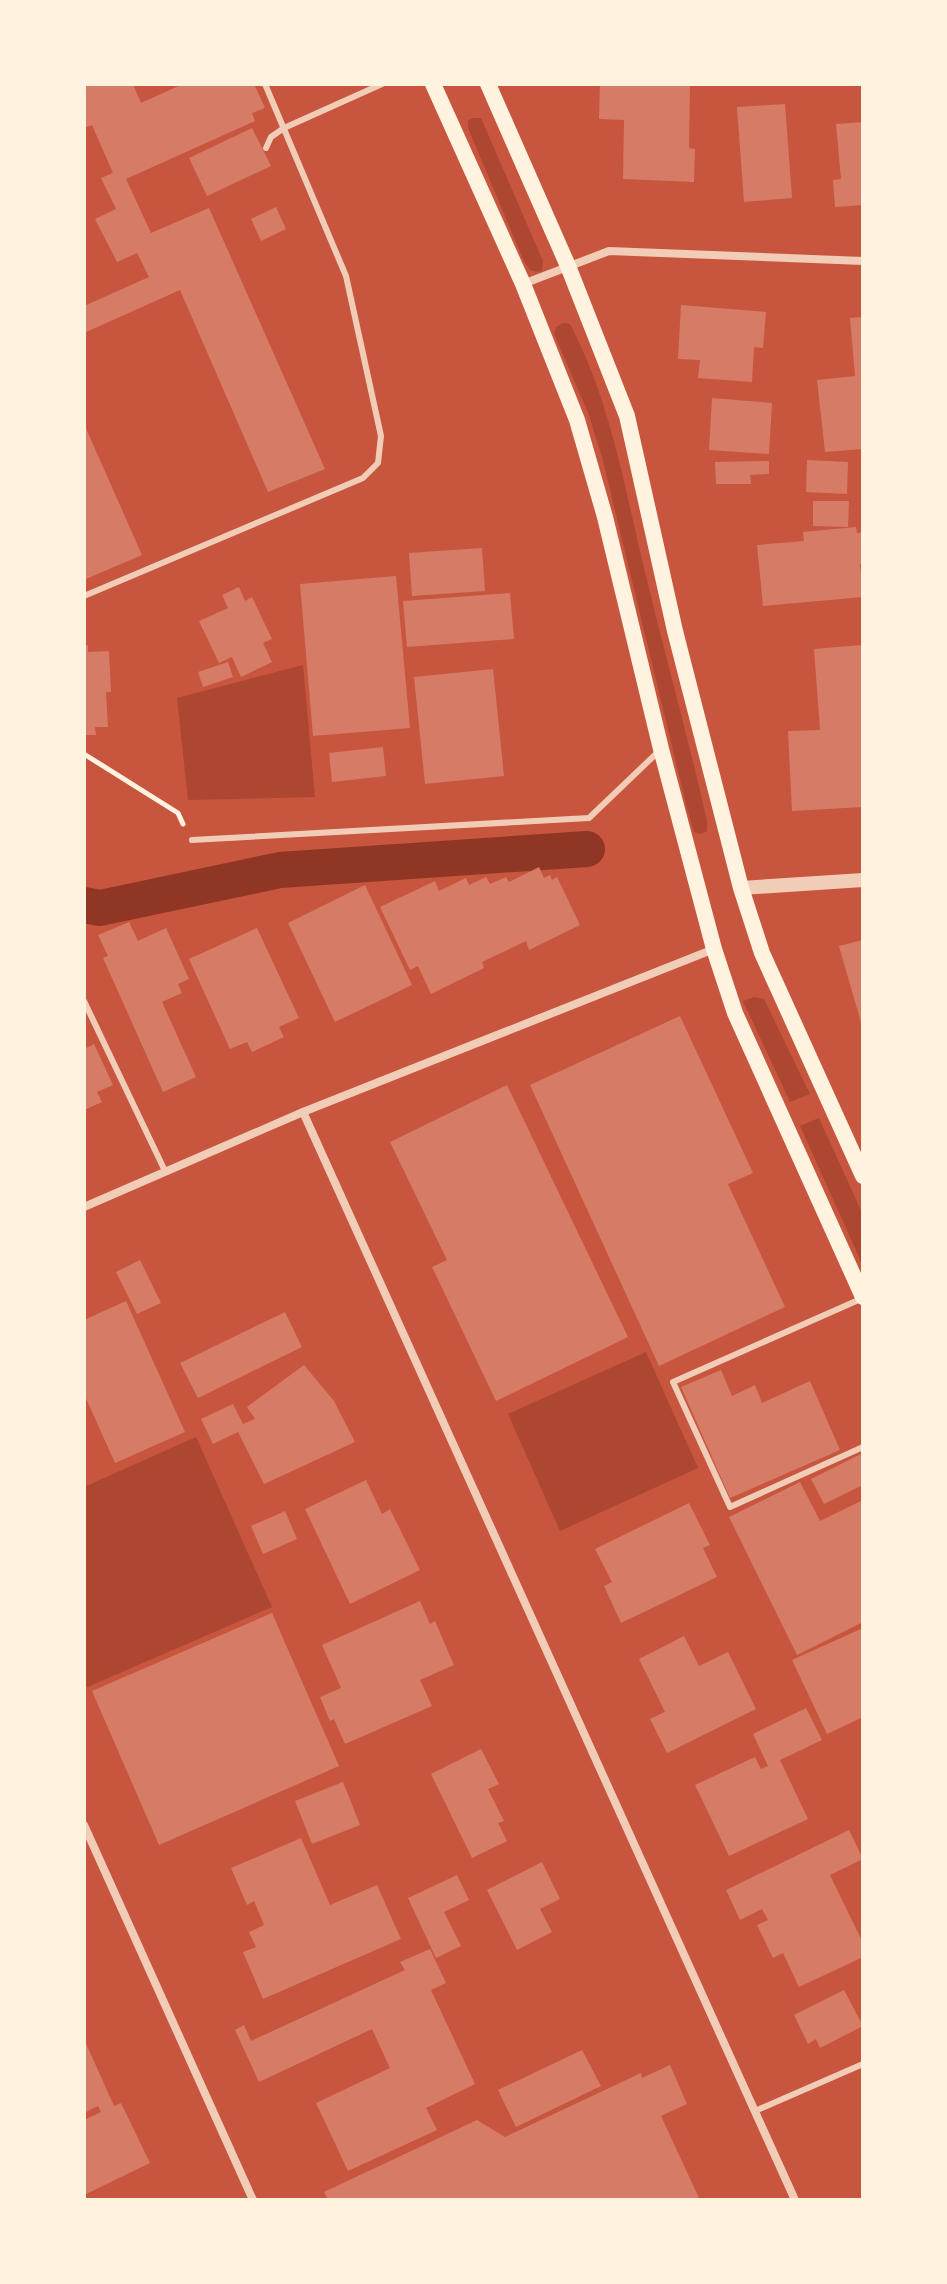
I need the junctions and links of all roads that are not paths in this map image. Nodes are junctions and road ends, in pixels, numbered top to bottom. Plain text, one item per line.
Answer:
1 (265, 84) edge
2 (382, 84) edge
3 (433, 84) edge
4 (488, 84) edge
5 (284, 128) junction
6 (266, 148) dead end
7 (863, 261) edge
8 (568, 266) junction
9 (523, 284) junction
10 (84, 596) edge
11 (661, 749) junction
12 (192, 840) road end
13 (863, 880) edge
14 (741, 888) junction
15 (714, 949) junction
16 (84, 1001) edge
17 (303, 1112) junction
18 (165, 1171) junction
19 (863, 1176) edge
20 (85, 1203) edge
21 (863, 1297) edge
22 (863, 1447) edge
23 (84, 1825) edge
24 (863, 2064) edge
25 (755, 2111) junction
26 (253, 2200) edge
27 (795, 2200) edge

1 - 5 lane
2 - 5 lane
3 - 9 main road
4 - 8 main road
5 - 6 lane
5 - 10 lane
7 - 8 street
8 - 9 street
8 - 14 main road
9 - 11 main road
11 - 12 lane
11 - 15 main road
13 - 14 street
14 - 19 main road
15 - 17 street
15 - 21 main road
16 - 18 lane
17 - 18 street
17 - 25 street
18 - 20 street
21 - 22 lane
23 - 26 street
24 - 25 lane
25 - 27 street

